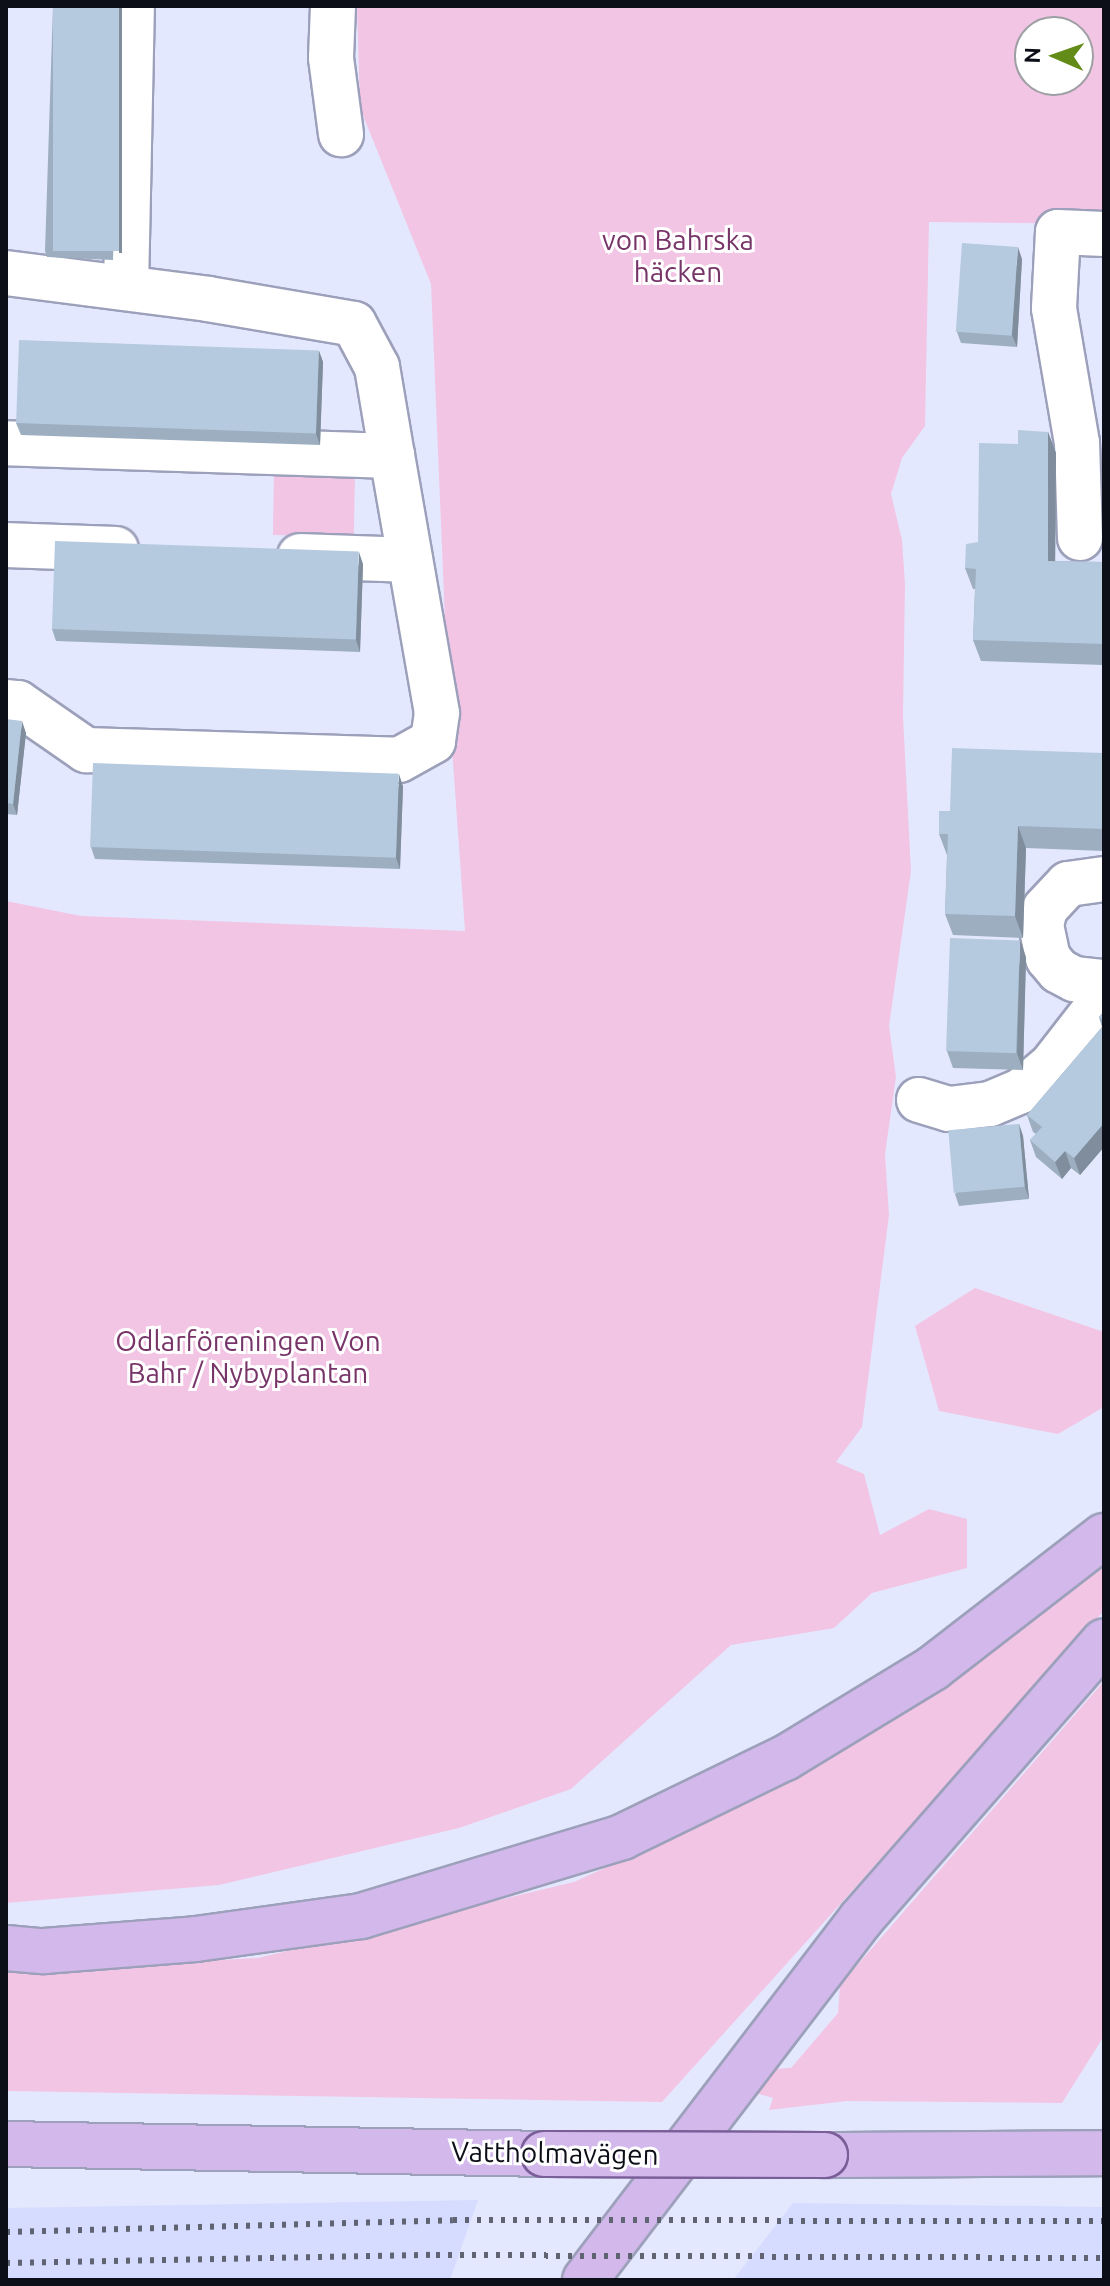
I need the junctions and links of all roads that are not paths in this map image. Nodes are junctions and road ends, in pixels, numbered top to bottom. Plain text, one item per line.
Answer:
1 (132, 6) edge
2 (333, 6) edge
3 (341, 134) dead end
4 (1104, 234) edge
5 (6, 273) edge
6 (126, 288) junction
7 (6, 443) edge
8 (392, 456) junction
9 (1083, 544) edge
10 (6, 545) edge
11 (161, 551) edge
12 (255, 554) edge
13 (410, 560) junction
14 (6, 702) edge
15 (1104, 879) edge
16 (1104, 982) edge
17 (1104, 998) edge
18 (919, 1100) dead end
19 (1104, 1536) edge
20 (1104, 1641) edge
21 (6, 1948) edge
22 (6, 2144) edge
23 (1104, 2153) edge
24 (585, 2280) edge

1 - 6 lane
2 - 3 lane
4 - 9 lane
5 - 6 lane
6 - 8 lane
7 - 8 lane
8 - 13 lane
10 - 11 lane
12 - 13 lane
13 - 14 lane
15 - 16 lane
17 - 18 lane
19 - 21 main road
20 - 24 main road
22 - 23 main road, Vattholmavägen, bridge

